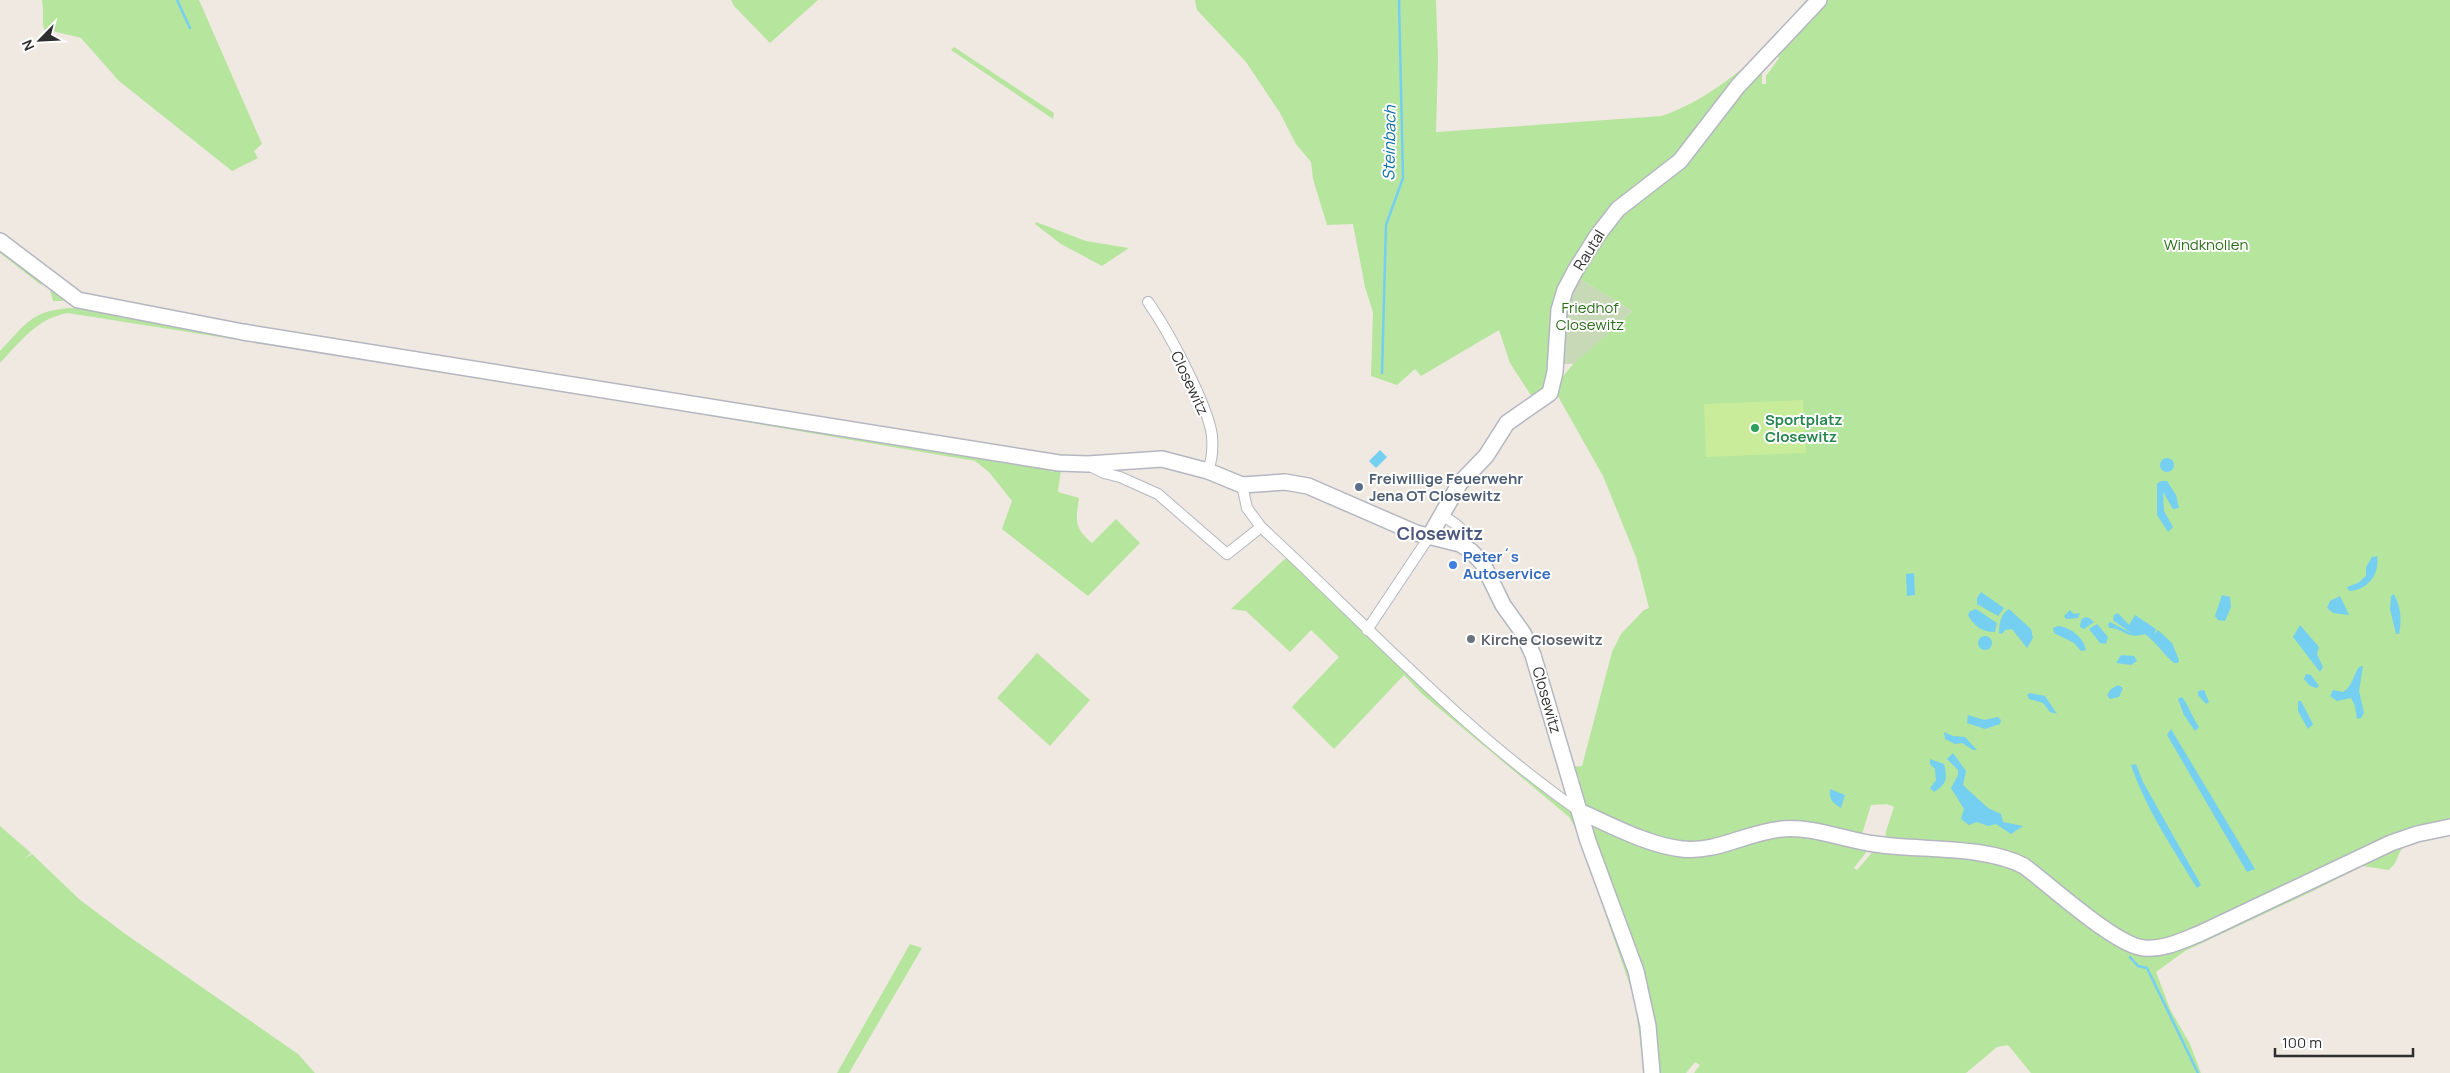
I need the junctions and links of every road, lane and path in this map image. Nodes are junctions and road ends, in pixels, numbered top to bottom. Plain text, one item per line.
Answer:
1 (1819, 0) edge
2 (0, 241) edge
3 (1148, 302) dead end
4 (1088, 464) junction
5 (1208, 470) junction
6 (1242, 484) junction
7 (1442, 515) junction
8 (1261, 526) junction
9 (1429, 537) junction
10 (1466, 547) junction
11 (1367, 630) junction
12 (1579, 811) junction
13 (2450, 827) edge
14 (1652, 1073) edge

1 - 7 street, Rautal
2 - 4 street
3 - 5 street, Closewitz
4 - 5 street
4 - 8 street
5 - 6 street
6 - 8 street
6 - 9 street
7 - 9 street, Rautal
7 - 10 street, Closewitz
8 - 11 street
9 - 10 street
9 - 11 street
10 - 12 street, Closewitz
11 - 12 street
12 - 13 street
12 - 14 street, Closewitz

